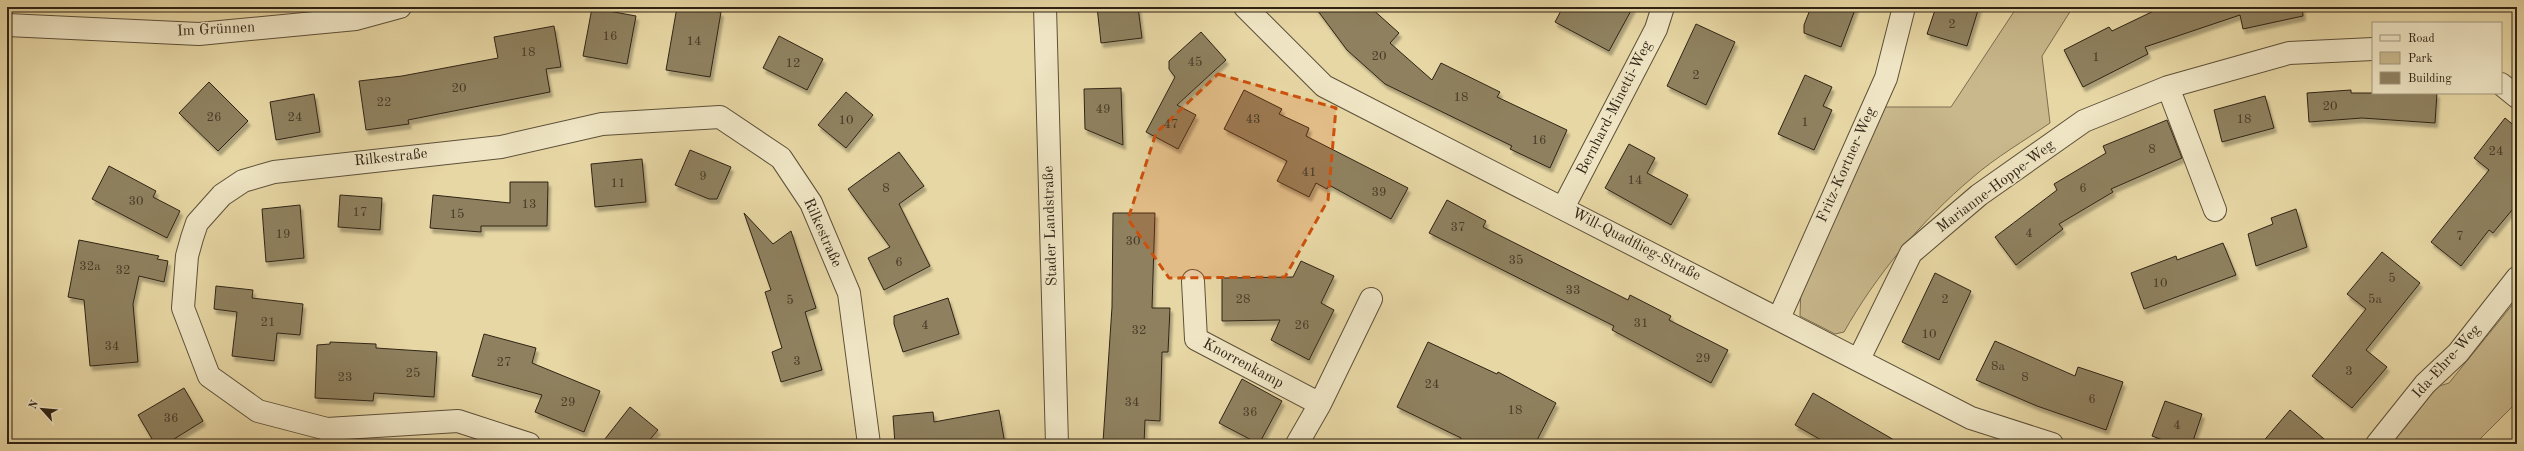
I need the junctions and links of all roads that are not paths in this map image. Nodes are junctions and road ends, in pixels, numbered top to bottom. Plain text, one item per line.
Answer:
1 (400, 7) edge
2 (1045, 7) edge
3 (1245, 7) edge
4 (1663, 7) edge
5 (1904, 7) edge
6 (7, 25) edge
7 (2372, 49) edge
8 (2502, 85) edge
9 (2168, 87) junction
10 (2517, 97) edge
11 (1563, 208) junction
12 (2215, 210) dead end
13 (2517, 278) edge
14 (1193, 281) dead end
15 (1371, 299) dead end
16 (1779, 318) junction
17 (1859, 359) junction
18 (1320, 404) junction
19 (529, 444) edge
20 (869, 444) edge
21 (1057, 444) edge
22 (1297, 444) edge
23 (2052, 444) edge
24 (2377, 444) edge

1 - 6 street, Im Grünnen
2 - 21 street, Stader Landstraße
3 - 11 street, Will-Quadflieg-Straße
4 - 11 street, Bernhard-Minetti-Weg
5 - 16 street, Fritz-Kortner-Weg
7 - 9 street, Marianne-Hoppe-Weg
8 - 10 street
9 - 12 street
9 - 17 street, Marianne-Hoppe-Weg
11 - 16 street, Will-Quadflieg-Straße
13 - 24 street, Ida-Ehre-Weg
14 - 18 street, Knorrenkamp
15 - 18 street
16 - 17 street, Will-Quadflieg-Straße
17 - 23 street, Will-Quadflieg-Straße
18 - 22 street
19 - 20 street, Rilkestraße

